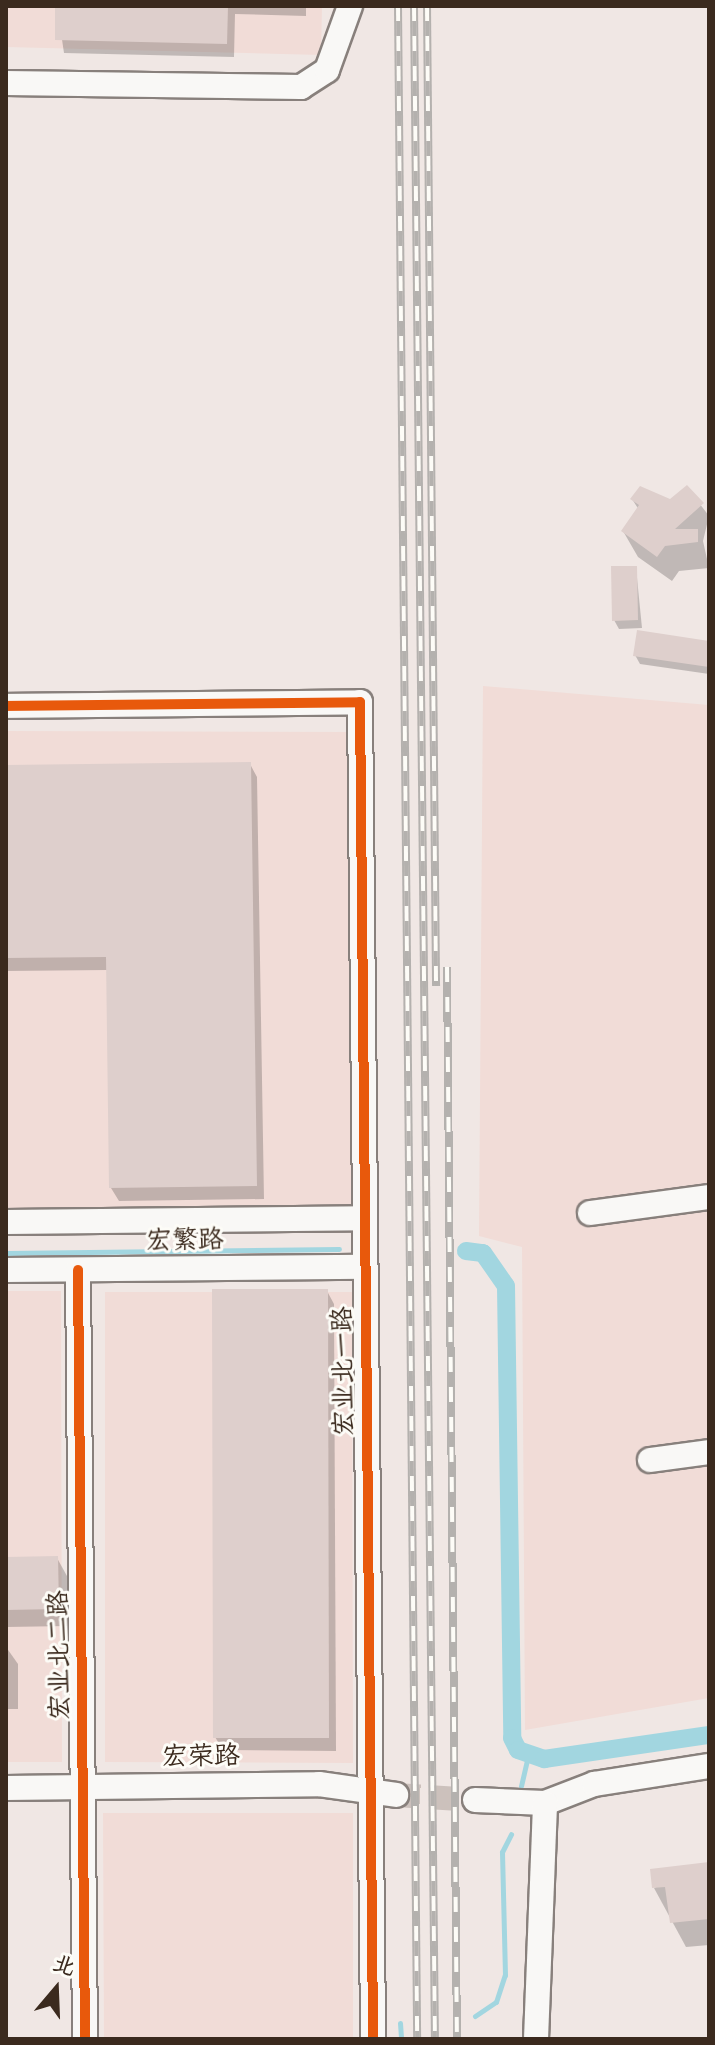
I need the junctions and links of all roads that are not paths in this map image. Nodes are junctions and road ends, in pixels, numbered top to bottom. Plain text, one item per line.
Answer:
1 (350, 6) edge
2 (6, 83) edge
3 (6, 706) edge
4 (709, 1197) edge
5 (590, 1213) dead end
6 (365, 1218) junction
7 (6, 1222) edge
8 (365, 1267) junction
9 (6, 1270) edge
10 (78, 1270) junction
11 (709, 1452) edge
12 (650, 1460) dead end
13 (709, 1766) edge
14 (83, 1787) junction
15 (6, 1788) edge
16 (370, 1791) junction
17 (396, 1795) tunnel mouth
18 (475, 1800) tunnel mouth
19 (545, 1803) junction
20 (85, 2039) edge
21 (373, 2039) edge
22 (536, 2039) edge

1 - 2 street
3 - 6 street, 宏业北一路
4 - 5 street
6 - 7 street
6 - 8 street, 宏业北一路
8 - 10 street, 宏繁路
8 - 16 street, 宏业北一路
9 - 10 street, 宏繁路
10 - 14 street, 宏业北二路
11 - 12 street
13 - 19 street
14 - 15 street, 宏荣路
14 - 16 street, 宏荣路
14 - 20 street, 宏业北二路
16 - 17 street, 宏荣路
16 - 21 street, 宏业北一路
18 - 19 street
19 - 22 street

